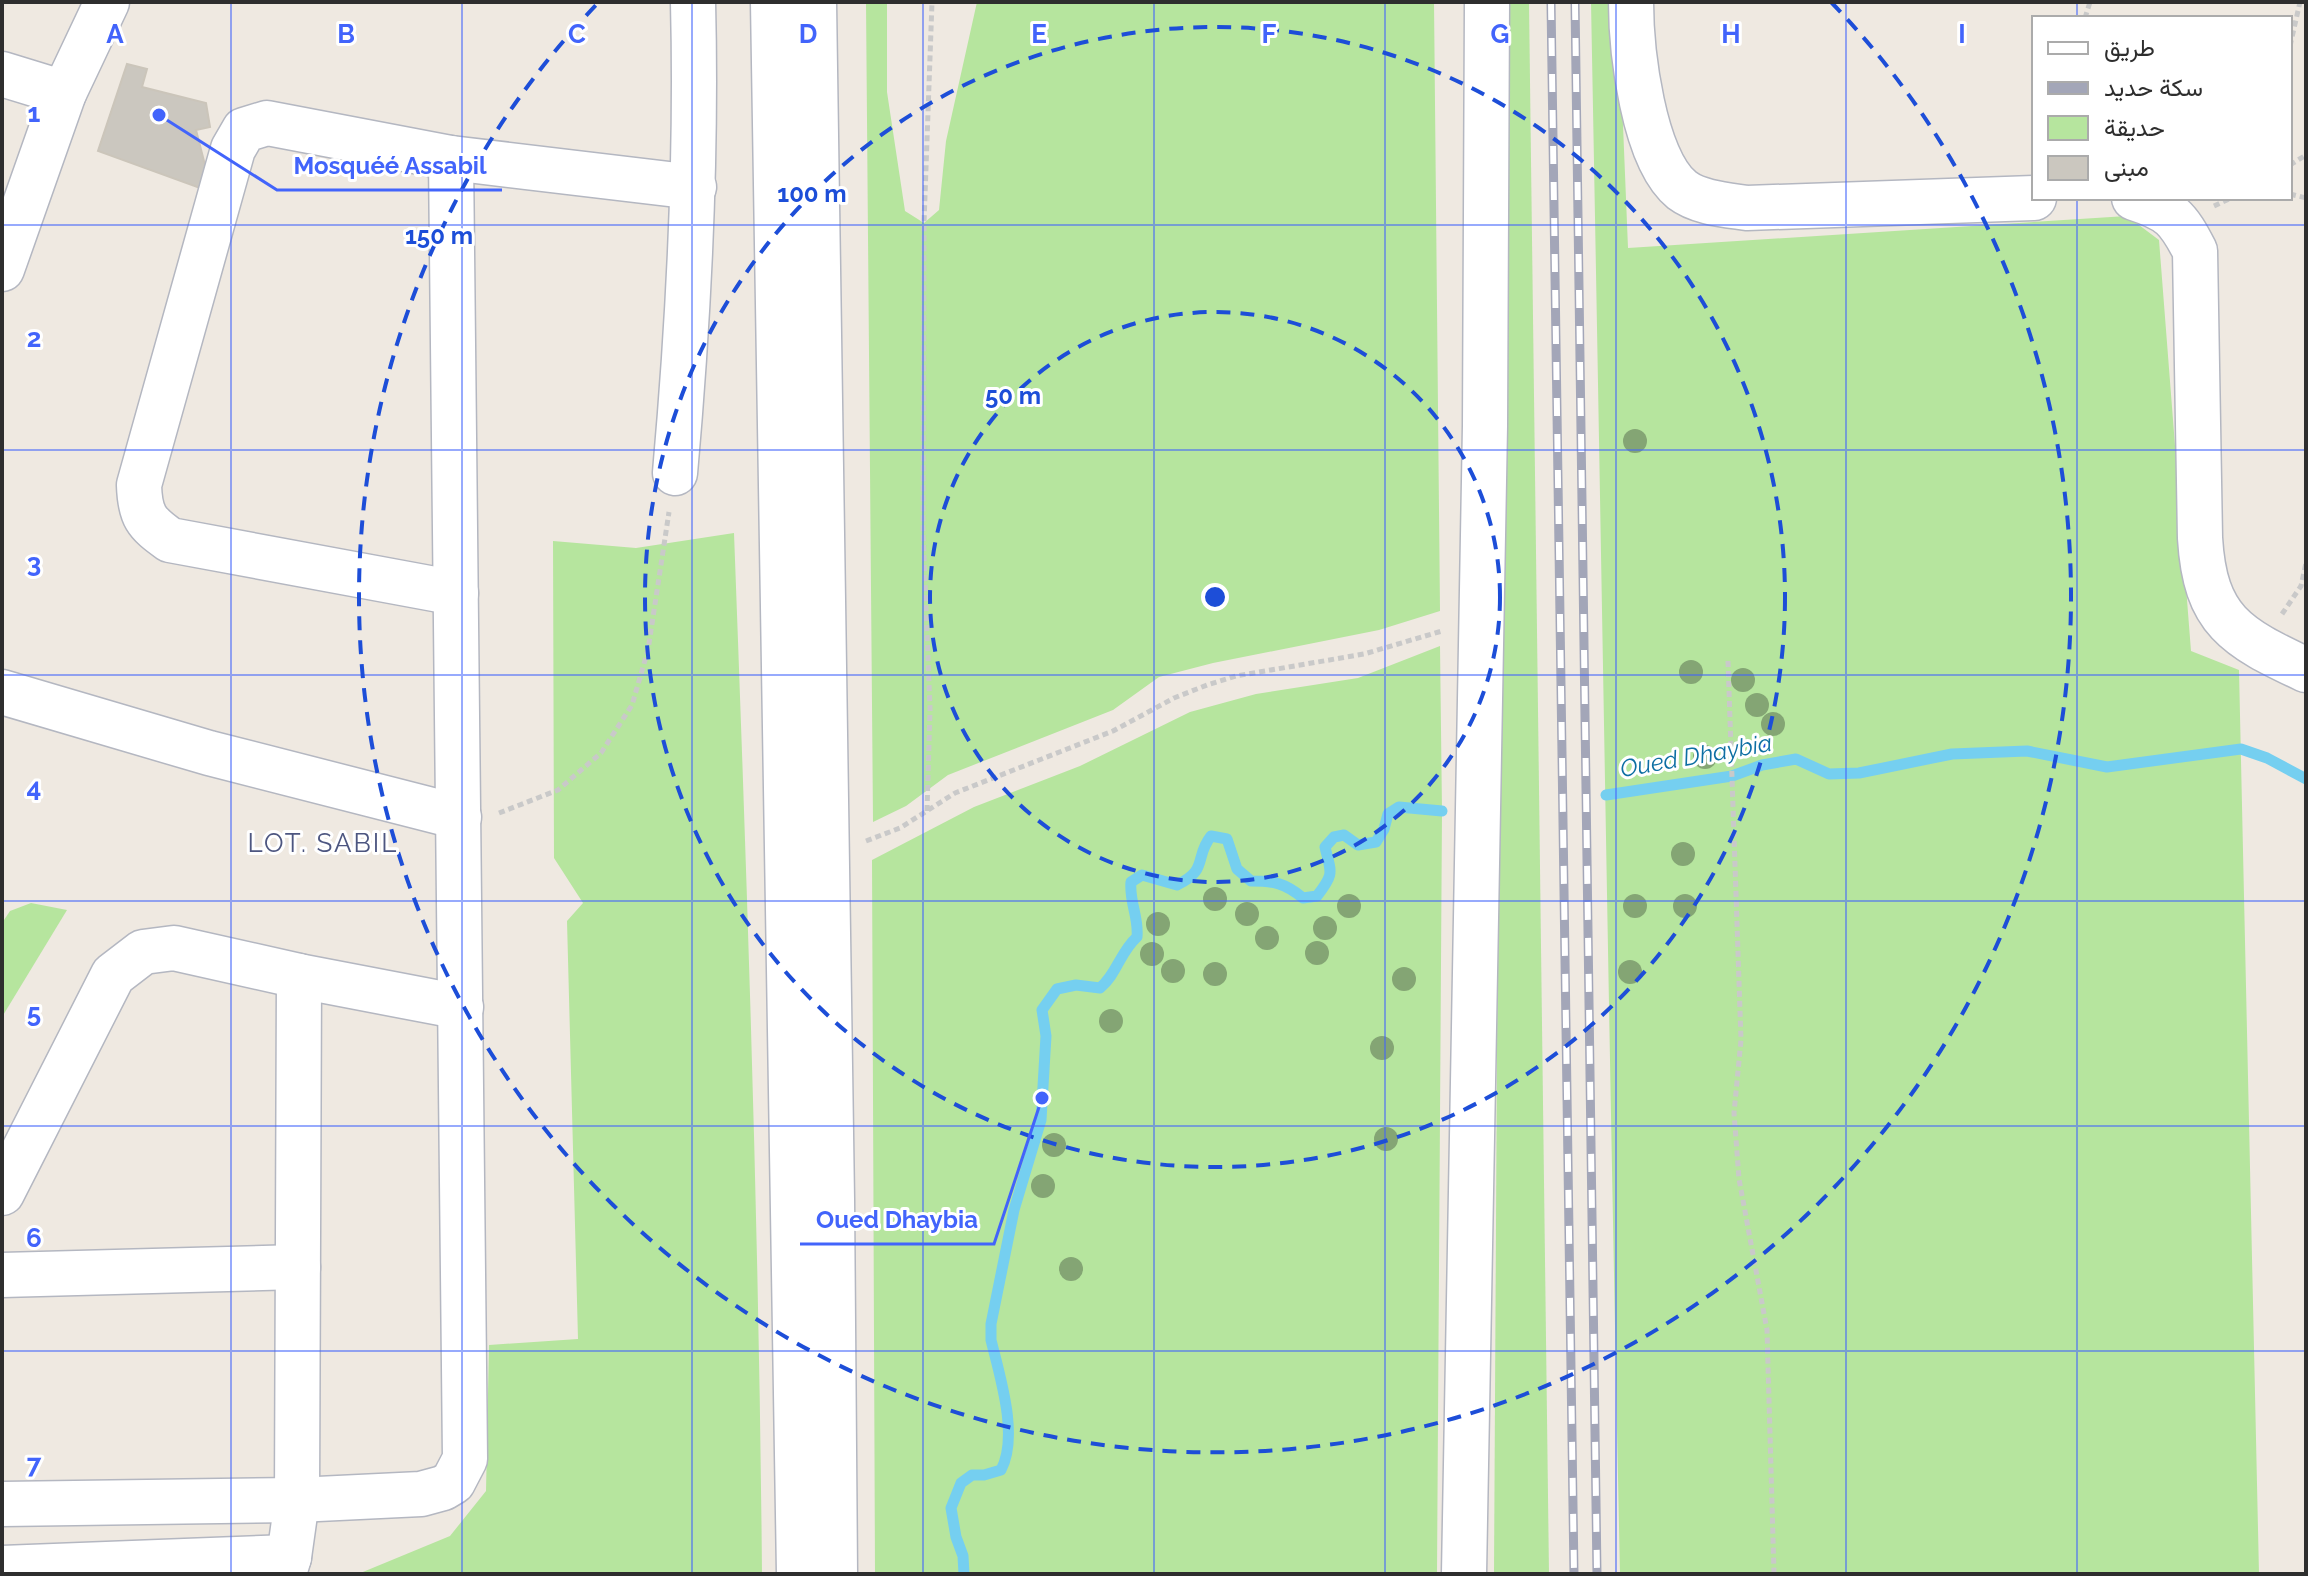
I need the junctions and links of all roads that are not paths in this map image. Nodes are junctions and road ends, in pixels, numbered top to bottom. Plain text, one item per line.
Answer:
1 (107, 2) edge
2 (693, 2) edge
3 (773, 2) edge
4 (814, 2) edge
5 (1487, 2) edge
6 (1631, 2) edge
7 (2, 74) edge
8 (64, 93) junction
9 (451, 158) junction
10 (694, 187) junction
11 (2032, 198) edge
12 (2140, 200) edge
13 (2, 269) edge
14 (675, 473) road end
15 (456, 593) junction
16 (2306, 670) edge
17 (2, 692) edge
18 (459, 817) junction
19 (299, 976) junction
20 (461, 1007) junction
21 (2, 1193) edge
22 (298, 1267) junction
23 (2, 1275) edge
24 (297, 1500) junction
25 (2, 1504) edge
26 (286, 1566) edge
27 (2, 1568) edge
28 (799, 1574) edge
29 (835, 1574) edge
30 (1464, 1574) edge

1 - 8 street
2 - 10 street
3 - 28 street
4 - 29 street
5 - 30 street
6 - 11 street
7 - 8 street
8 - 13 street
9 - 10 street
9 - 15 street
9 - 15 street
10 - 14 street
12 - 16 street
15 - 18 street
17 - 18 street
18 - 20 street
19 - 20 street
19 - 21 street
19 - 22 street
20 - 24 street
22 - 23 street
22 - 24 street
24 - 25 street
24 - 26 street
26 - 27 street

